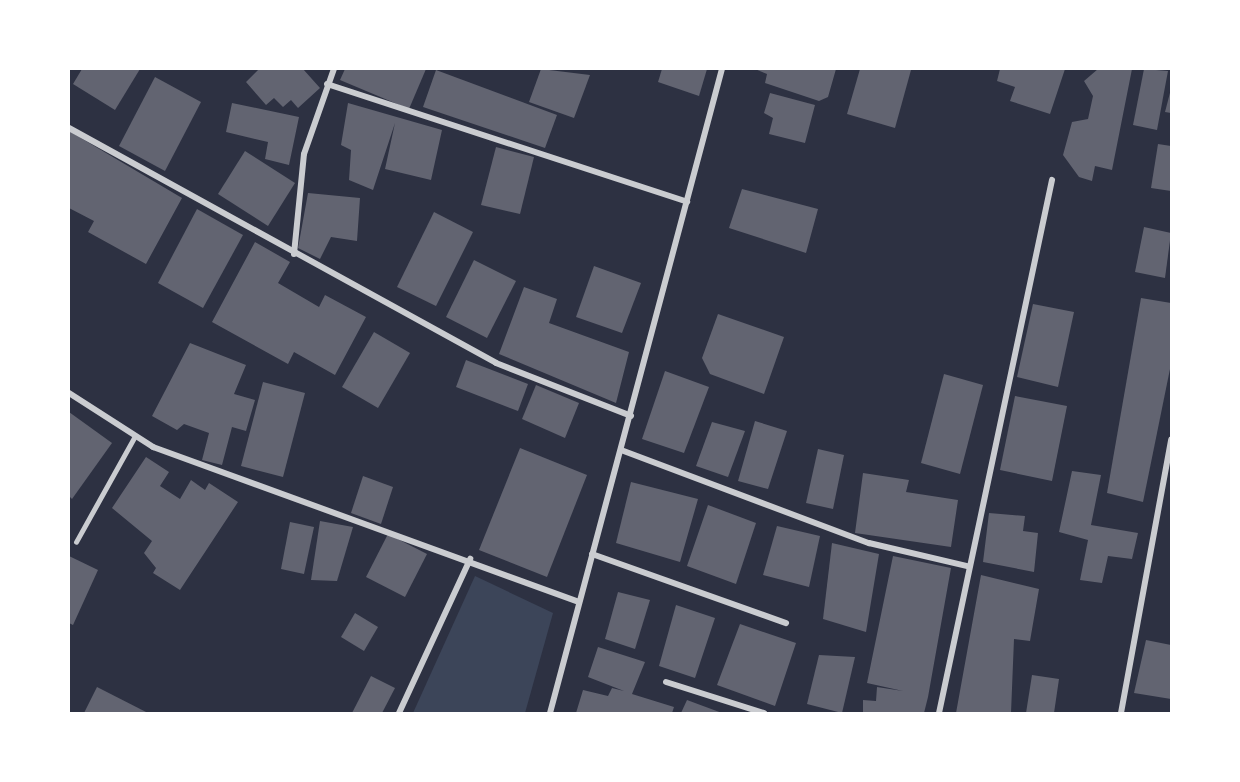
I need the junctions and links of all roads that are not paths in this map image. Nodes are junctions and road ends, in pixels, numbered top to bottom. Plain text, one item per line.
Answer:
1 (334, 69) edge
2 (722, 69) edge
3 (327, 84) junction
4 (69, 128) edge
5 (1052, 180) dead end
6 (687, 202) junction
7 (294, 254) junction
8 (69, 393) edge
9 (631, 416) junction
10 (135, 436) junction
11 (1171, 440) edge
12 (621, 450) junction
13 (76, 542) dead end
14 (592, 554) junction
15 (470, 559) junction
16 (967, 566) junction
17 (579, 602) junction
18 (786, 623) dead end
19 (666, 682) dead end
20 (399, 713) edge
21 (550, 713) edge
22 (764, 713) edge
23 (939, 713) edge
24 (1121, 713) edge

1 - 3 street
2 - 6 street
3 - 6 street
3 - 7 street
4 - 7 street
5 - 16 street
6 - 9 street
7 - 9 street
8 - 10 street
9 - 12 street
10 - 13 lane
10 - 15 street
11 - 24 street
12 - 14 street
12 - 16 street
14 - 17 street
14 - 18 street
15 - 17 street
15 - 20 street
16 - 23 street
17 - 21 street
19 - 22 street

